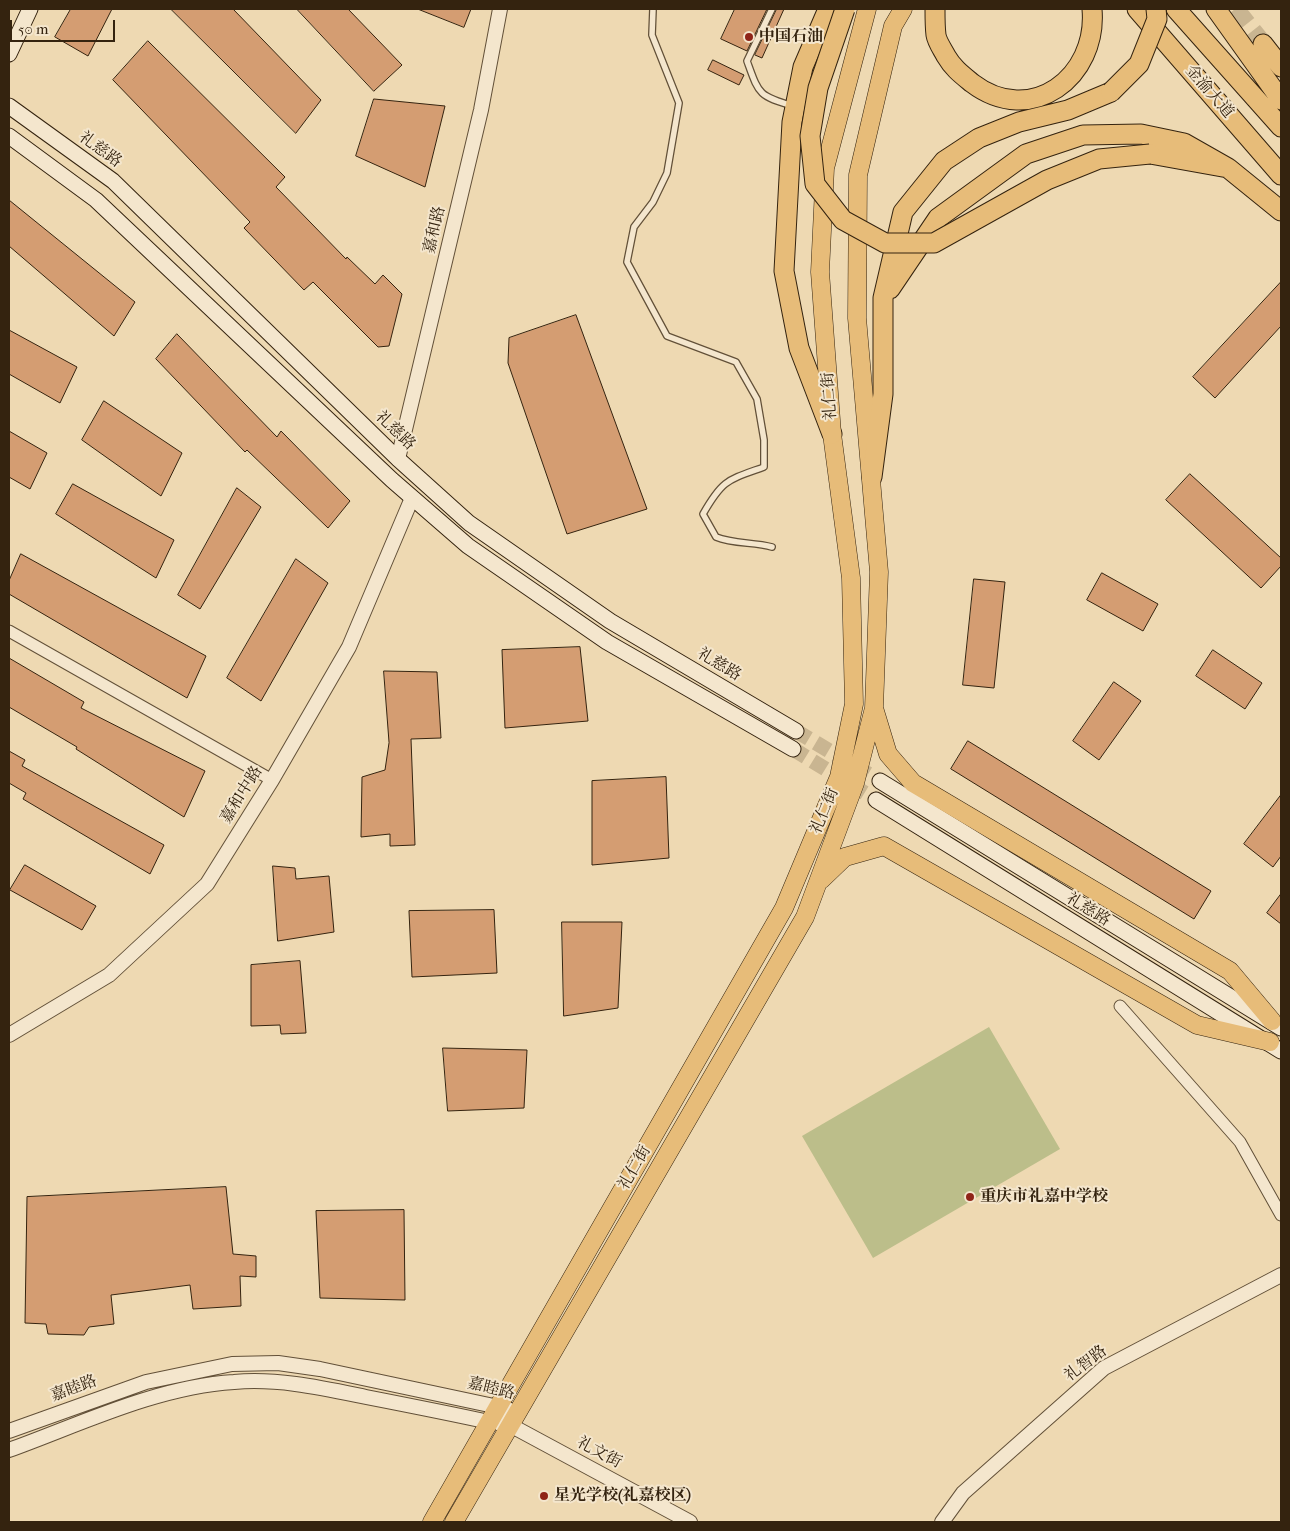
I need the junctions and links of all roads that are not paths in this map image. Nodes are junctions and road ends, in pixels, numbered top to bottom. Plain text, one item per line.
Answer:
1 (30, 9) edge
2 (500, 9) edge
3 (653, 9) edge
4 (772, 9) edge
5 (828, 9) edge
6 (845, 9) edge
7 (867, 9) edge
8 (903, 9) edge
9 (935, 9) edge
10 (1092, 9) edge
11 (1137, 9) edge
12 (1156, 9) edge
13 (1176, 9) edge
14 (1216, 9) edge
15 (1263, 44) tunnel mouth
16 (9, 54) edge
17 (1281, 67) edge
18 (1281, 100) edge
19 (9, 106) edge
20 (795, 106) junction
21 (1281, 127) edge
22 (9, 136) edge
23 (1228, 168) junction
24 (1281, 175) edge
25 (1281, 211) edge
26 (883, 298) junction
27 (832, 434) junction
28 (398, 459) junction
29 (872, 477) junction
30 (412, 498) junction
31 (772, 546) dead end
32 (9, 631) edge
33 (874, 708) junction
34 (796, 731) tunnel mouth
35 (793, 749) tunnel mouth
36 (272, 780) junction
37 (880, 781) tunnel mouth
38 (876, 800) tunnel mouth
39 (817, 884) junction
40 (1120, 1006) dead end
41 (1276, 1024) edge
42 (9, 1035) edge
43 (1275, 1047) edge
44 (1281, 1214) edge
45 (1281, 1275) edge
46 (497, 1406) junction
47 (514, 1418) junction
48 (489, 1422) junction
49 (9, 1431) edge
50 (9, 1450) edge
51 (432, 1522) edge
52 (454, 1522) edge
53 (690, 1522) edge
54 (942, 1522) edge

1 - 16 main road
2 - 28 street, 嘉和路
3 - 31 lane
4 - 20 lane
5 - 20 highway
6 - 23 highway, bridge
7 - 27 main road, 礼仁街
8 - 29 main road, 礼仁街
9 - 10 highway
11 - 24 highway, 金渝大道
12 - 26 highway, bridge
13 - 21 highway, 金渝大道
14 - 18 highway
15 - 17 highway
19 - 28 main road, 礼慈路
20 - 27 highway
22 - 30 main road
23 - 25 highway
23 - 26 highway
26 - 29 highway
27 - 46 main road, 礼仁街
28 - 34 main road, 礼慈路
29 - 33 main road, 礼仁街
30 - 35 main road
30 - 36 street, 嘉和中路
32 - 36 street
33 - 39 main road, 礼仁街
33 - 41 main road
36 - 42 street, 嘉和中路
37 - 41 main road, 礼慈路
38 - 43 main road, 礼慈路
39 - 43 main road
39 - 47 main road, 礼仁街
40 - 44 street
45 - 54 street, 礼智路
46 - 47 street, 嘉睦路
46 - 48 main road, 礼仁街
46 - 49 street, 嘉睦路
47 - 48 street, 礼文街
47 - 52 main road, 礼仁街
47 - 53 street, 礼文街
48 - 50 street, 嘉睦路
48 - 51 main road, 礼仁街

